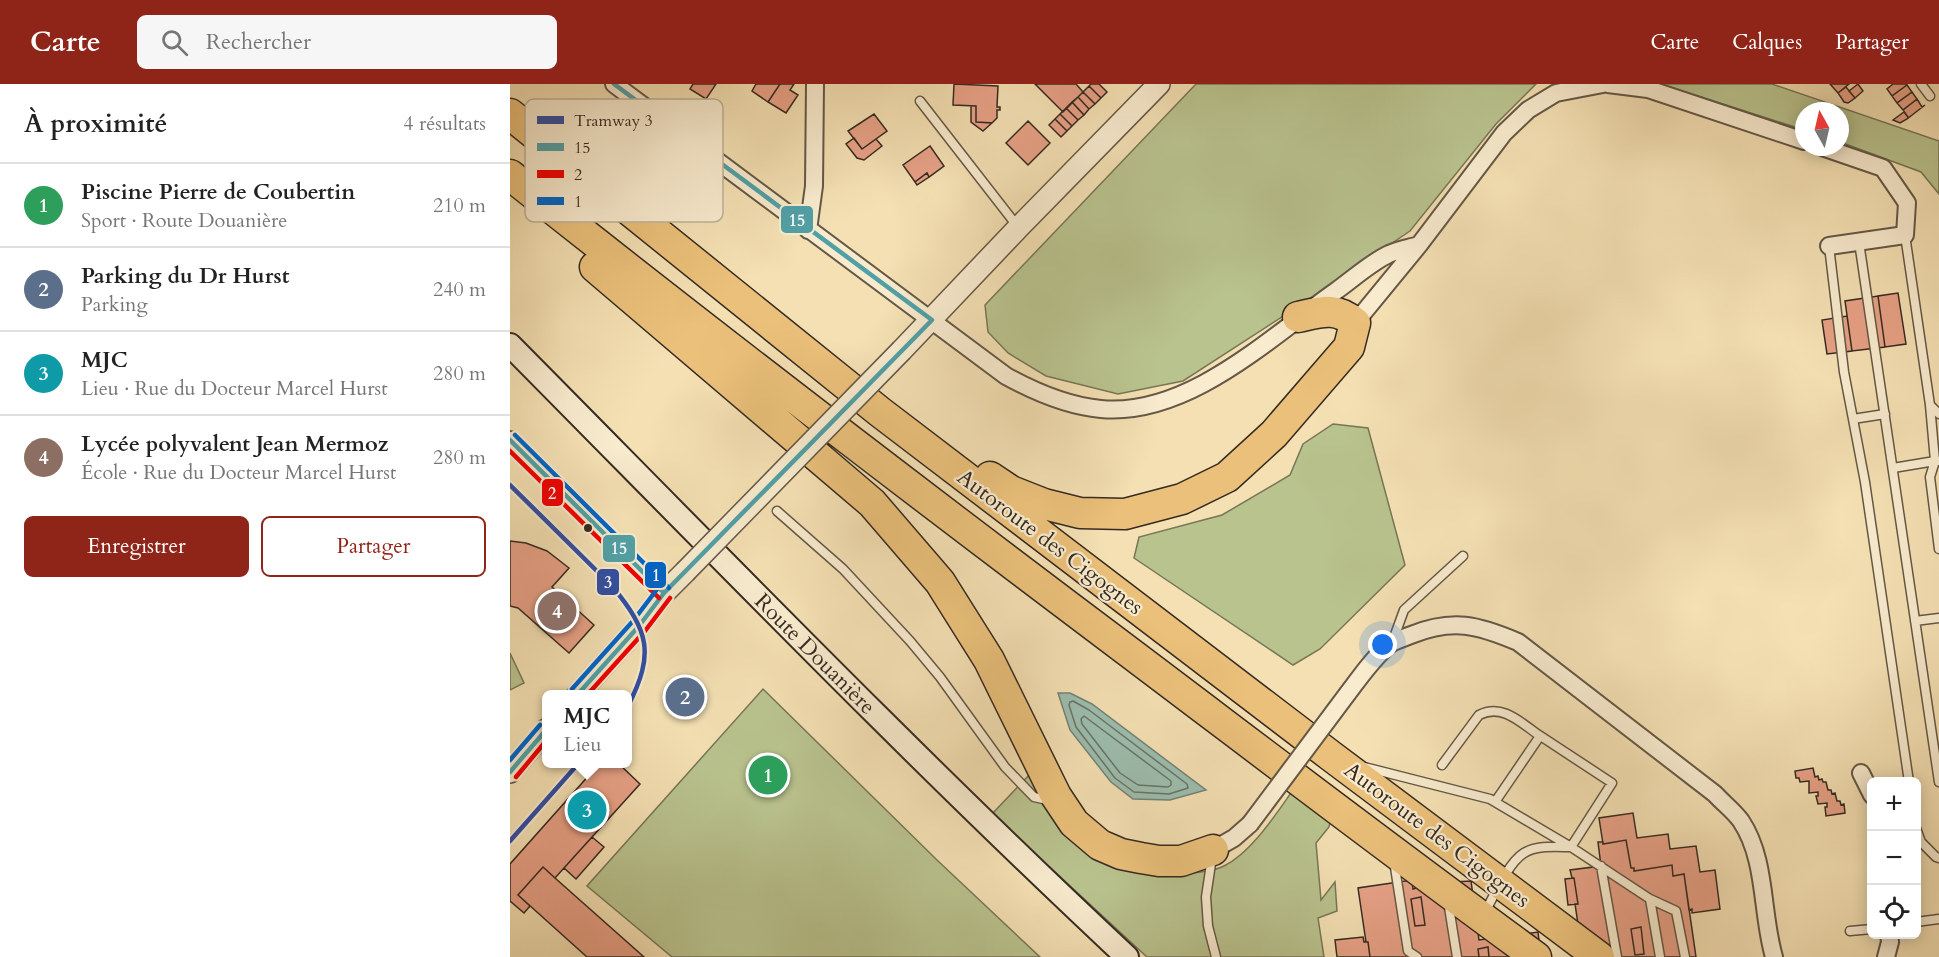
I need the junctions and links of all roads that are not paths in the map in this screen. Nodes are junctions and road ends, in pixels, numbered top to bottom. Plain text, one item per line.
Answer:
1 (614, 84) edge
2 (815, 84) edge
3 (1159, 84) edge
4 (1602, 84) edge
5 (1608, 84) edge
6 (1921, 84) edge
7 (1930, 96) dead end
8 (634, 99) edge
9 (920, 101) dead end
10 (510, 114) edge
11 (525, 126) edge
12 (1795, 138) edge
13 (1848, 156) edge
14 (723, 166) edge
15 (510, 175) edge
16 (510, 183) edge
17 (525, 187) edge
18 (525, 199) edge
19 (546, 222) edge
20 (570, 222) edge
21 (644, 222) edge
22 (1019, 227) junction
23 (808, 230) junction
24 (1905, 235) junction
25 (1859, 242) junction
26 (1419, 245) junction
27 (1829, 246) joint
28 (1298, 317) junction
29 (932, 320) junction
30 (1355, 323) junction
31 (510, 345) edge
32 (1930, 405) junction
33 (880, 412) junction
34 (1885, 414) junction
35 (1939, 414) edge
36 (1853, 419) junction
37 (510, 440) edge
38 (1937, 461) edge
39 (1893, 468) junction
40 (777, 510) dead end
41 (1939, 549) edge
42 (1463, 556) dead end
43 (664, 593) junction
44 (1939, 618) edge
45 (1915, 621) junction
46 (1392, 643) junction
47 (582, 690) edge
48 (542, 735) edge
49 (1539, 735) junction
50 (1331, 756) junction
51 (1442, 765) dead end
52 (510, 772) edge
53 (1861, 773) dead end
54 (1908, 777) edge
55 (1939, 782) edge
56 (1867, 785) edge
57 (1495, 802) junction
58 (1059, 803) junction
59 (1918, 831) edge
60 (1571, 847) junction
61 (1213, 850) junction
62 (1393, 852) junction
63 (1939, 858) edge
64 (1601, 866) junction
65 (1502, 882) junction
66 (1447, 892) junction
67 (1650, 899) junction
68 (1482, 918) junction
69 (1939, 919) edge
70 (1921, 921) edge
71 (1867, 929) edge
72 (1850, 931) dead end
73 (1890, 939) edge
74 (1127, 957) edge
75 (1216, 957) edge
76 (1417, 957) edge
77 (1457, 957) edge
78 (1536, 957) edge
79 (1599, 957) edge
80 (1617, 957) edge
81 (1660, 957) edge
82 (1685, 957) edge
83 (1774, 957) edge
84 (1886, 957) edge

1 - 8 street
2 - 23 street
3 - 22 street
4 - 26 street
5 - 12 street
6 - 7 lane
9 - 22 lane
10 - 11 highway, Autoroute des Cigognes
13 - 24 street
14 - 23 street
15 - 17 highway, Autoroute des Cigognes
16 - 18 highway
19 - 58 highway
20 - 62 highway, Autoroute des Cigognes
21 - 33 highway, Autoroute des Cigognes
22 - 29 street
23 - 29 street
24 - 25 street
24 - 32 lane
25 - 27 street
25 - 34 lane
26 - 28 street
26 - 30 street
27 - 36 lane
28 - 29 street
28 - 30 highway
29 - 43 street, bridge
30 - 33 highway
31 - 74 main road, Route Douanière
32 - 35 lane
32 - 38 lane
33 - 50 highway, Autoroute des Cigognes
34 - 36 lane
34 - 39 lane
36 - 54 lane
37 - 43 street
38 - 39 lane
38 - 41 lane
39 - 45 lane
40 - 58 lane
42 - 46 lane
43 - 47 street
44 - 45 lane
45 - 55 lane
46 - 61 street, bridge
46 - 83 street
48 - 52 street
49 - 51 lane
49 - 57 lane
49 - 60 lane
50 - 57 lane
50 - 65 highway, Autoroute des Cigognes
53 - 56 street
57 - 60 lane
58 - 61 highway
59 - 63 lane
60 - 64 lane
60 - 65 lane
61 - 75 lane
62 - 66 highway, Autoroute des Cigognes
62 - 76 lane
64 - 67 lane
64 - 80 lane
65 - 68 lane
65 - 79 highway, Autoroute des Cigognes
66 - 68 highway, Autoroute des Cigognes
66 - 77 lane
67 - 81 lane
67 - 82 lane
68 - 78 highway, Autoroute des Cigognes
69 - 70 lane
71 - 72 lane
73 - 84 street

